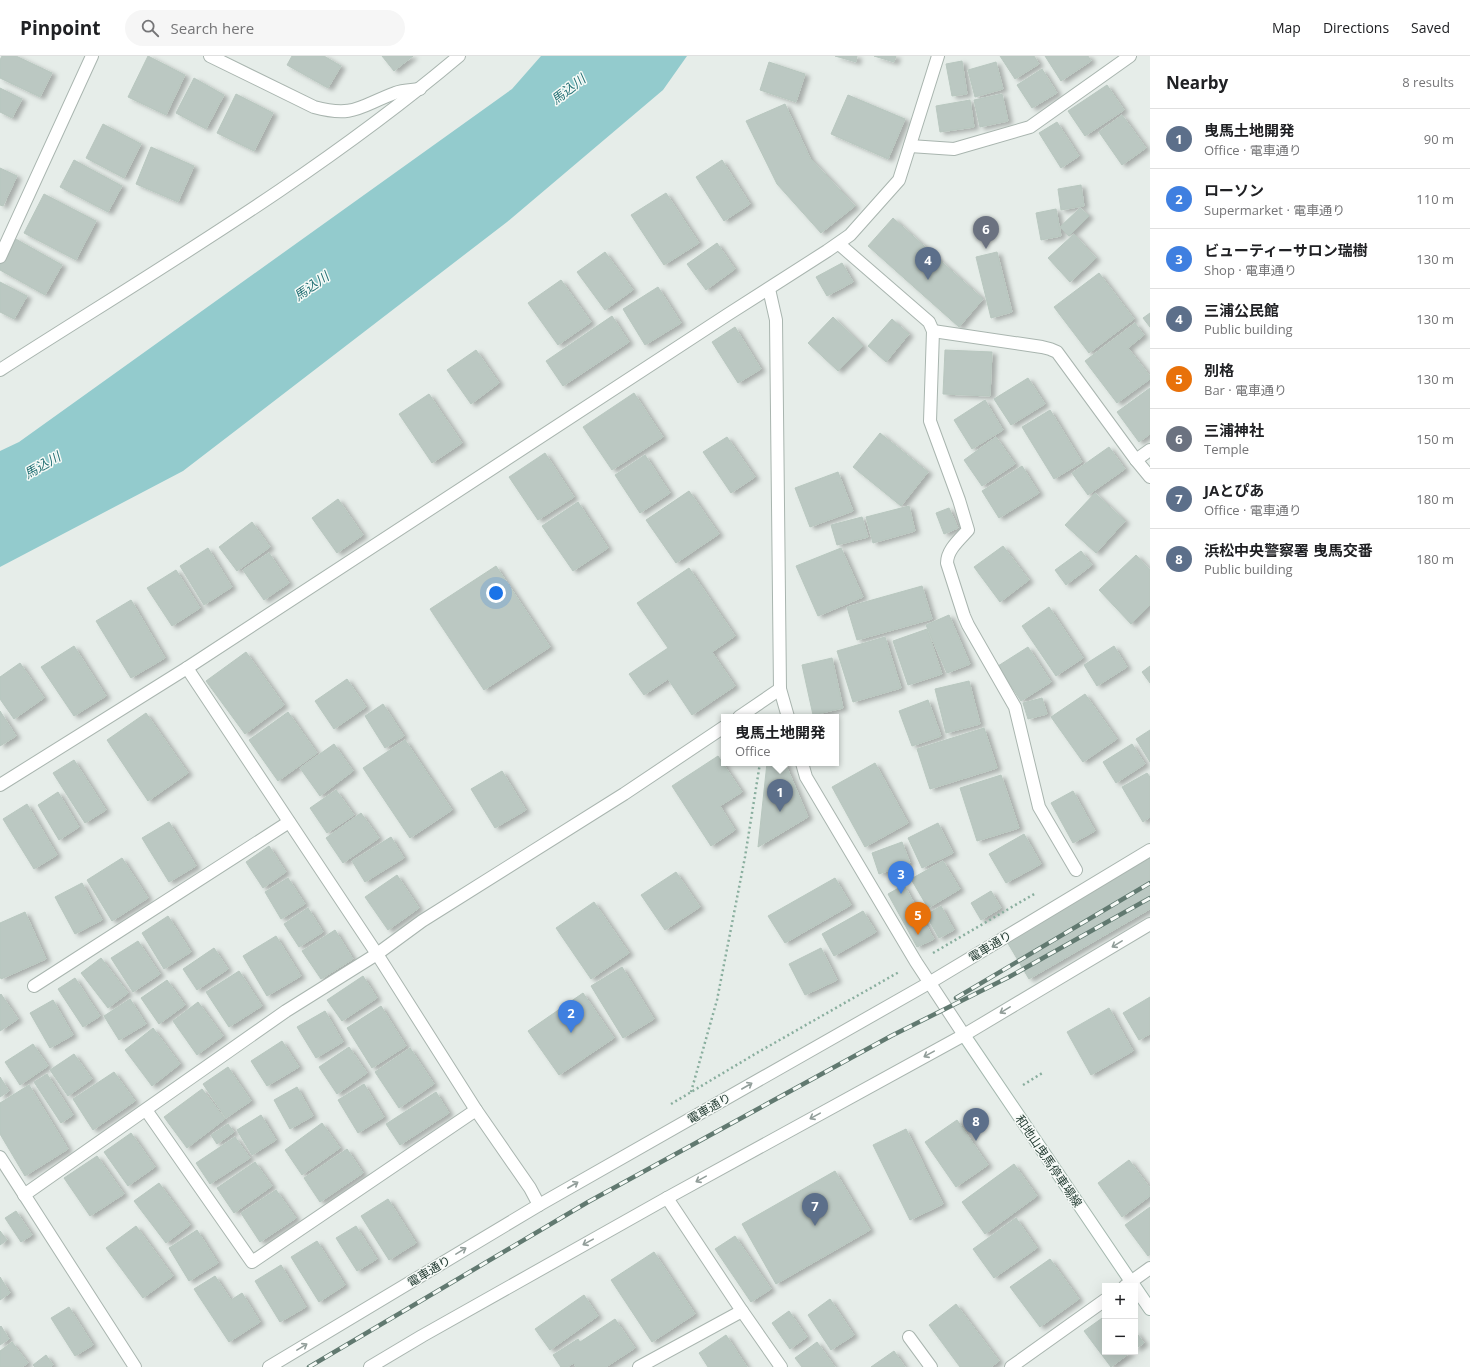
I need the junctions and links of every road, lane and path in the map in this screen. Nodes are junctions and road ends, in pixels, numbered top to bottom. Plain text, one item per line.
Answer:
1 (92, 56) edge
2 (210, 56) edge
3 (459, 56) edge
4 (938, 56) edge
5 (1130, 56) edge
6 (420, 89) junction
7 (910, 146) junction
8 (838, 244) junction
9 (0, 257) edge
10 (769, 289) junction
11 (933, 331) junction
12 (0, 370) edge
13 (1150, 450) edge
14 (1136, 460) junction
15 (1150, 477) edge
16 (187, 668) junction
17 (780, 690) junction
18 (744, 714) edge
19 (787, 714) edge
20 (721, 729) edge
21 (760, 766) edge
22 (803, 766) edge
23 (0, 785) edge
24 (289, 822) junction
25 (1150, 850) edge
26 (1076, 870) dead end
27 (1150, 924) edge
28 (1059, 937) dead end
29 (377, 954) junction
30 (916, 962) junction
31 (1013, 964) dead end
32 (929, 983) junction
33 (34, 986) dead end
34 (964, 1035) junction
35 (1044, 1072) dead end
36 (1019, 1087) dead end
37 (691, 1092) junction
38 (670, 1105) dead end
39 (146, 1110) junction
40 (476, 1110) junction
41 (0, 1157) edge
42 (24, 1195) junction
43 (667, 1198) junction
44 (538, 1204) junction
45 (1150, 1268) edge
46 (1131, 1283) edge
47 (1134, 1283) edge
48 (1138, 1293) edge
49 (1102, 1302) edge
50 (1150, 1309) edge
51 (742, 1311) junction
52 (909, 1337) dead end
53 (135, 1367) edge
54 (269, 1367) edge
55 (370, 1367) edge
56 (639, 1367) edge
57 (781, 1367) edge
58 (930, 1367) edge
59 (1011, 1367) edge

1 - 9 street
2 - 6 street
3 - 6 street
4 - 7 street
5 - 7 street
6 - 12 street
7 - 8 street
8 - 10 street
8 - 11 street
10 - 16 street
10 - 17 street
11 - 14 street
11 - 26 street
13 - 14 street
14 - 15 street
16 - 23 street
16 - 24 street
17 - 18 street
17 - 19 street
20 - 29 street
21 - 37 path
22 - 30 street, 和地山曳馬停車場線
24 - 29 street
24 - 33 street
25 - 32 street, 電車通り
27 -> 34 street
28 - 31 path
29 - 39 street
29 - 40 street
30 - 32 street, 和地山曳馬停車場線
30 - 37 path
32 - 34 street, 和地山曳馬停車場線
44 -> 32 street, 電車通り
34 -> 43 street
34 - 46 street, 和地山曳馬停車場線
35 - 36 path
37 - 38 path
39 - 40 street
39 - 42 street
40 - 44 street
41 - 42 street
42 - 53 street
43 - 51 street
43 -> 55 street
54 -> 44 street, 電車通り
45 - 47 street
48 - 50 street, 和地山曳馬停車場線
49 - 59 street
51 - 56 street
51 - 57 street
52 - 58 street

